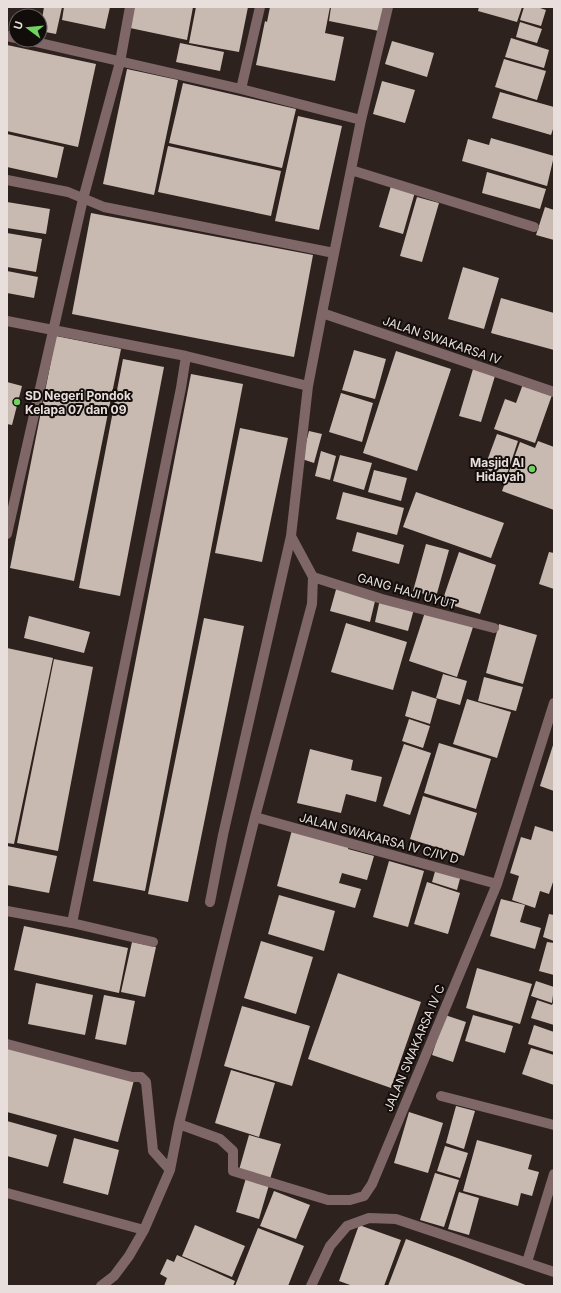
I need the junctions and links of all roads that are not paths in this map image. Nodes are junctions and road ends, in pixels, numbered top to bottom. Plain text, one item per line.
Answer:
1 (130, 7) edge
2 (260, 7) edge
3 (388, 7) edge
4 (48, 45) edge
5 (120, 62) junction
6 (241, 89) junction
7 (361, 120) junction
8 (351, 170) junction
9 (7, 180) edge
10 (83, 199) junction
11 (534, 226) dead end
12 (334, 253) junction
13 (322, 313) junction
14 (7, 321) edge
15 (53, 331) junction
16 (186, 356) junction
17 (308, 386) junction
18 (554, 392) edge
19 (7, 534) edge
20 (291, 536) junction
21 (313, 577) junction
22 (494, 628) dead end
23 (554, 703) edge
24 (255, 817) junction
25 (496, 884) junction
26 (210, 902) dead end
27 (7, 911) edge
28 (72, 923) junction
29 (153, 942) dead end
30 (7, 1044) edge
31 (441, 1096) dead end
32 (179, 1124) junction
33 (554, 1125) edge
34 (170, 1170) junction
35 (554, 1174) edge
36 (7, 1194) edge
37 (144, 1230) junction
38 (527, 1262) junction
39 (554, 1272) edge
40 (114, 1276) junction
41 (101, 1286) edge
42 (110, 1286) edge
43 (310, 1286) edge

1 - 5 street
2 - 6 street
3 - 7 street
4 - 5 street
5 - 6 street
5 - 10 street
6 - 7 street
7 - 8 street
8 - 11 street
8 - 12 street
9 - 10 street
10 - 12 street
10 - 15 street
12 - 13 street
13 - 17 street
13 - 18 street, JALAN SWAKARSA IV
14 - 15 street
15 - 16 street
15 - 19 street
16 - 17 street
16 - 28 street
17 - 20 street
20 - 21 street
20 - 26 street
21 - 22 street, GANG HAJI UYUT
21 - 24 street
23 - 25 street, JALAN SWAKARSA IV C
24 - 25 street, JALAN SWAKARSA IV C/IV D
24 - 32 street
25 - 32 street, JALAN SWAKARSA IV C
27 - 28 street
28 - 29 street
30 - 34 street
31 - 33 street
32 - 34 street
34 - 37 street
35 - 38 street
36 - 37 street
37 - 40 street
38 - 39 street
38 - 43 street
40 - 41 street
40 - 42 street

